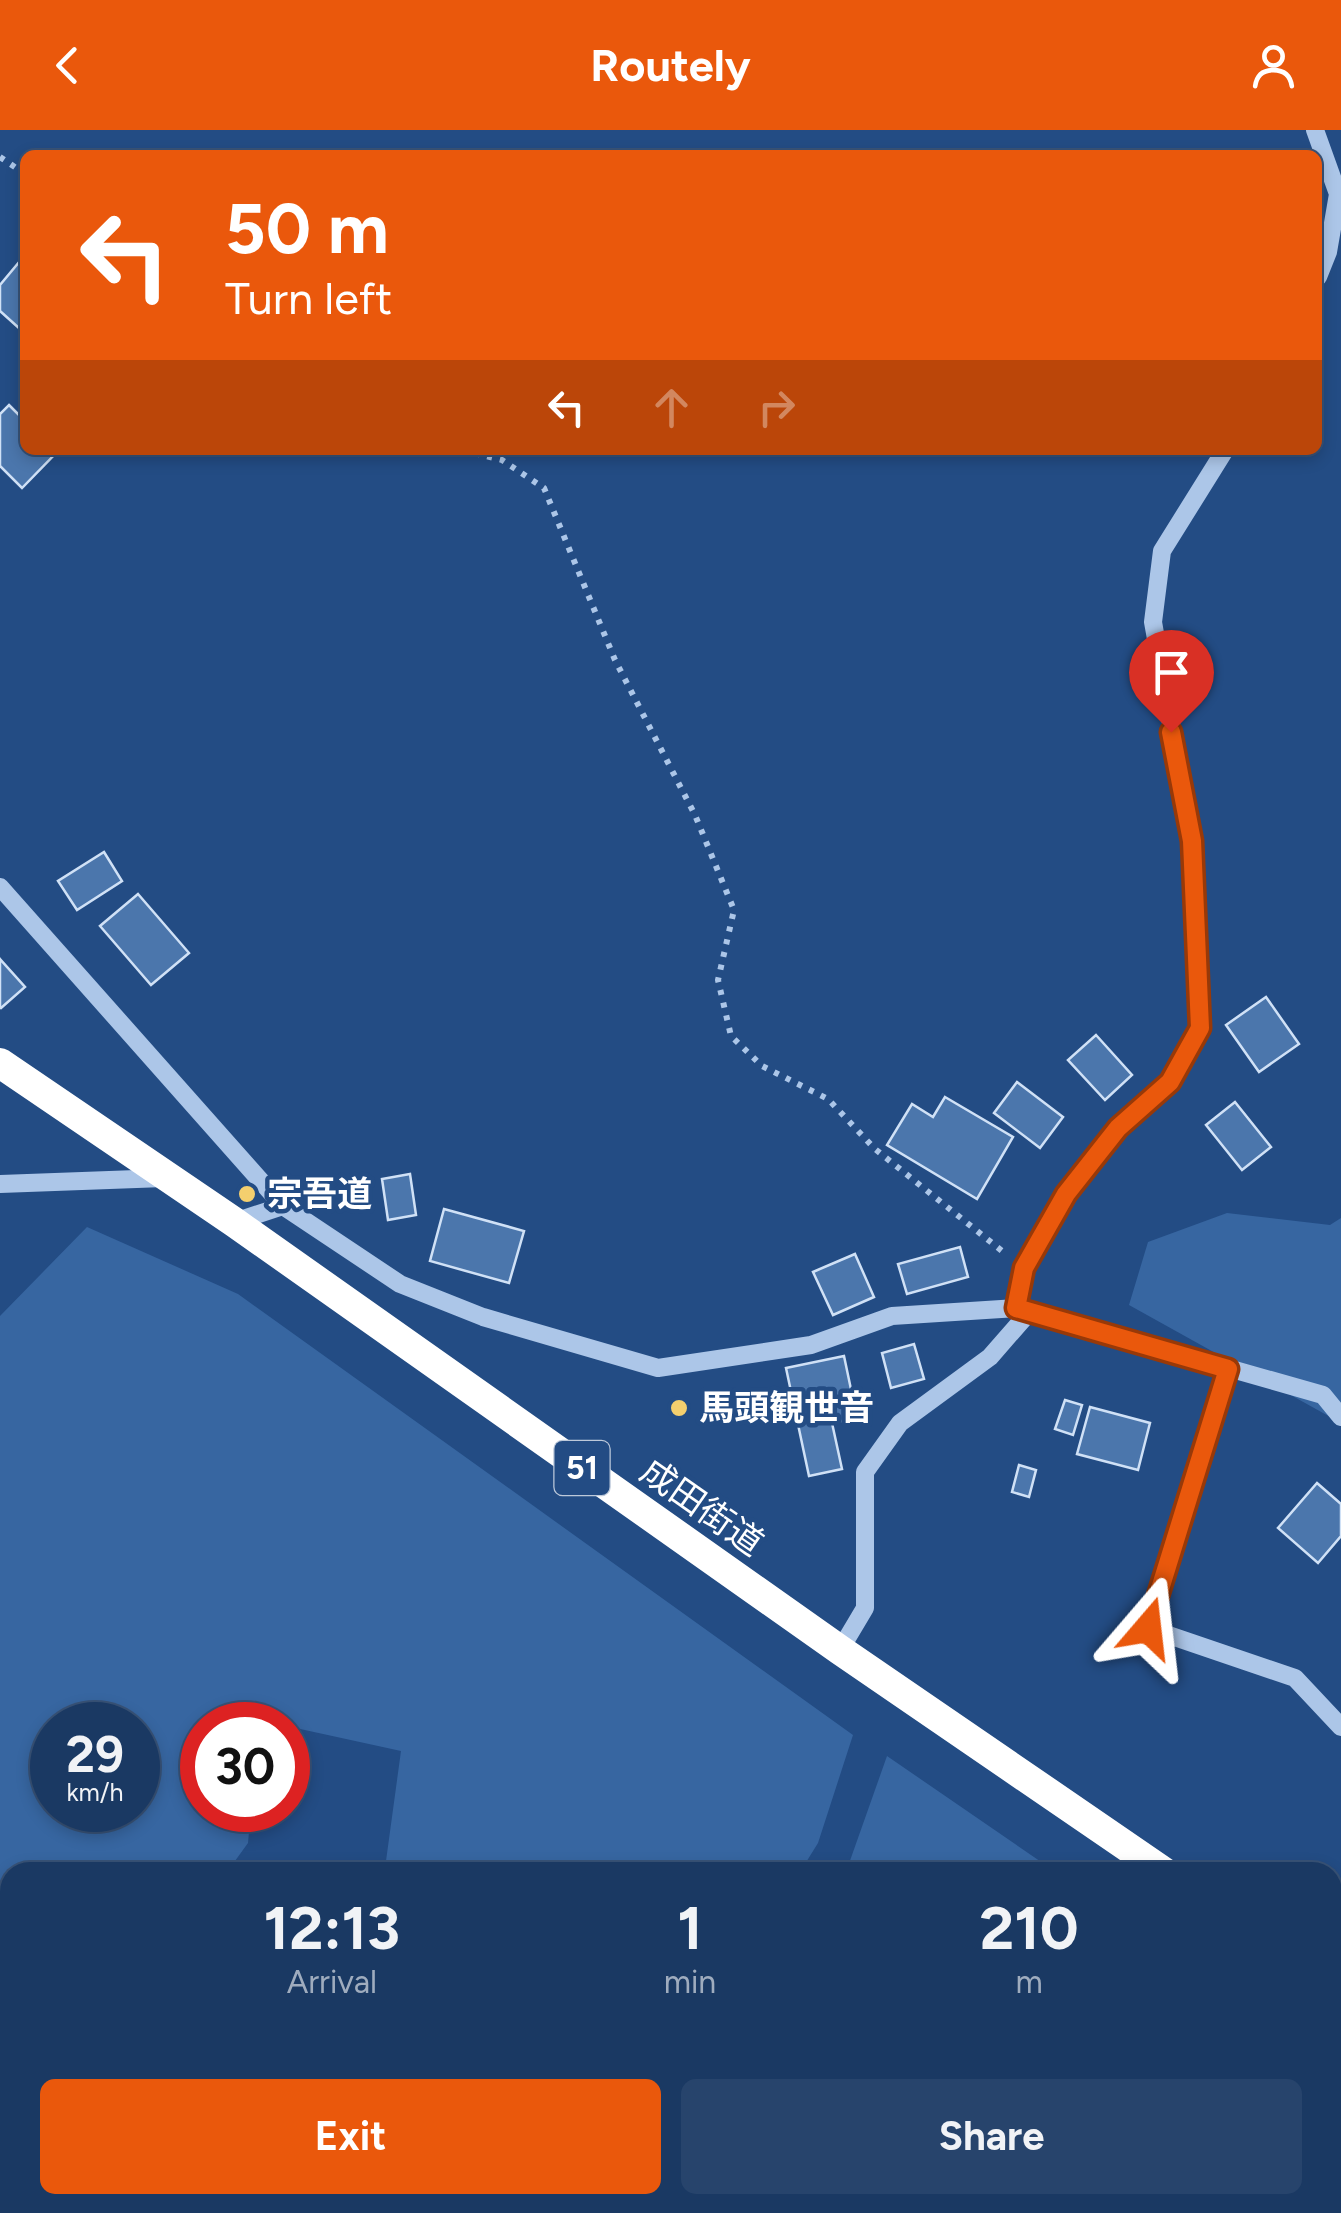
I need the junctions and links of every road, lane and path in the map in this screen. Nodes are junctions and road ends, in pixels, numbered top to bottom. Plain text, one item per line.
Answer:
1 (1315, 130) edge
2 (1322, 267) edge
3 (482, 455) edge
4 (1222, 455) edge
5 (0, 887) edge
6 (0, 1064) edge
7 (169, 1178) junction
8 (0, 1184) edge
9 (283, 1206) junction
10 (234, 1222) junction
11 (1024, 1268) junction
12 (1024, 1309) junction
13 (1228, 1369) junction
14 (1341, 1417) edge
15 (840, 1650) junction
16 (1341, 1728) edge
17 (1149, 1862) edge

1 - 2 street
3 - 11 path
4 - 11 street
5 - 9 street
6 - 7 highway, 成田街道 / 51
7 - 8 street
7 - 10 highway, 成田街道 / 51
9 - 10 street
9 - 12 street
10 - 15 highway, 成田街道 / 51
11 - 12 street
12 - 13 street
12 - 15 street
13 - 14 street
13 - 16 street
15 - 17 highway, 成田街道 / 51

